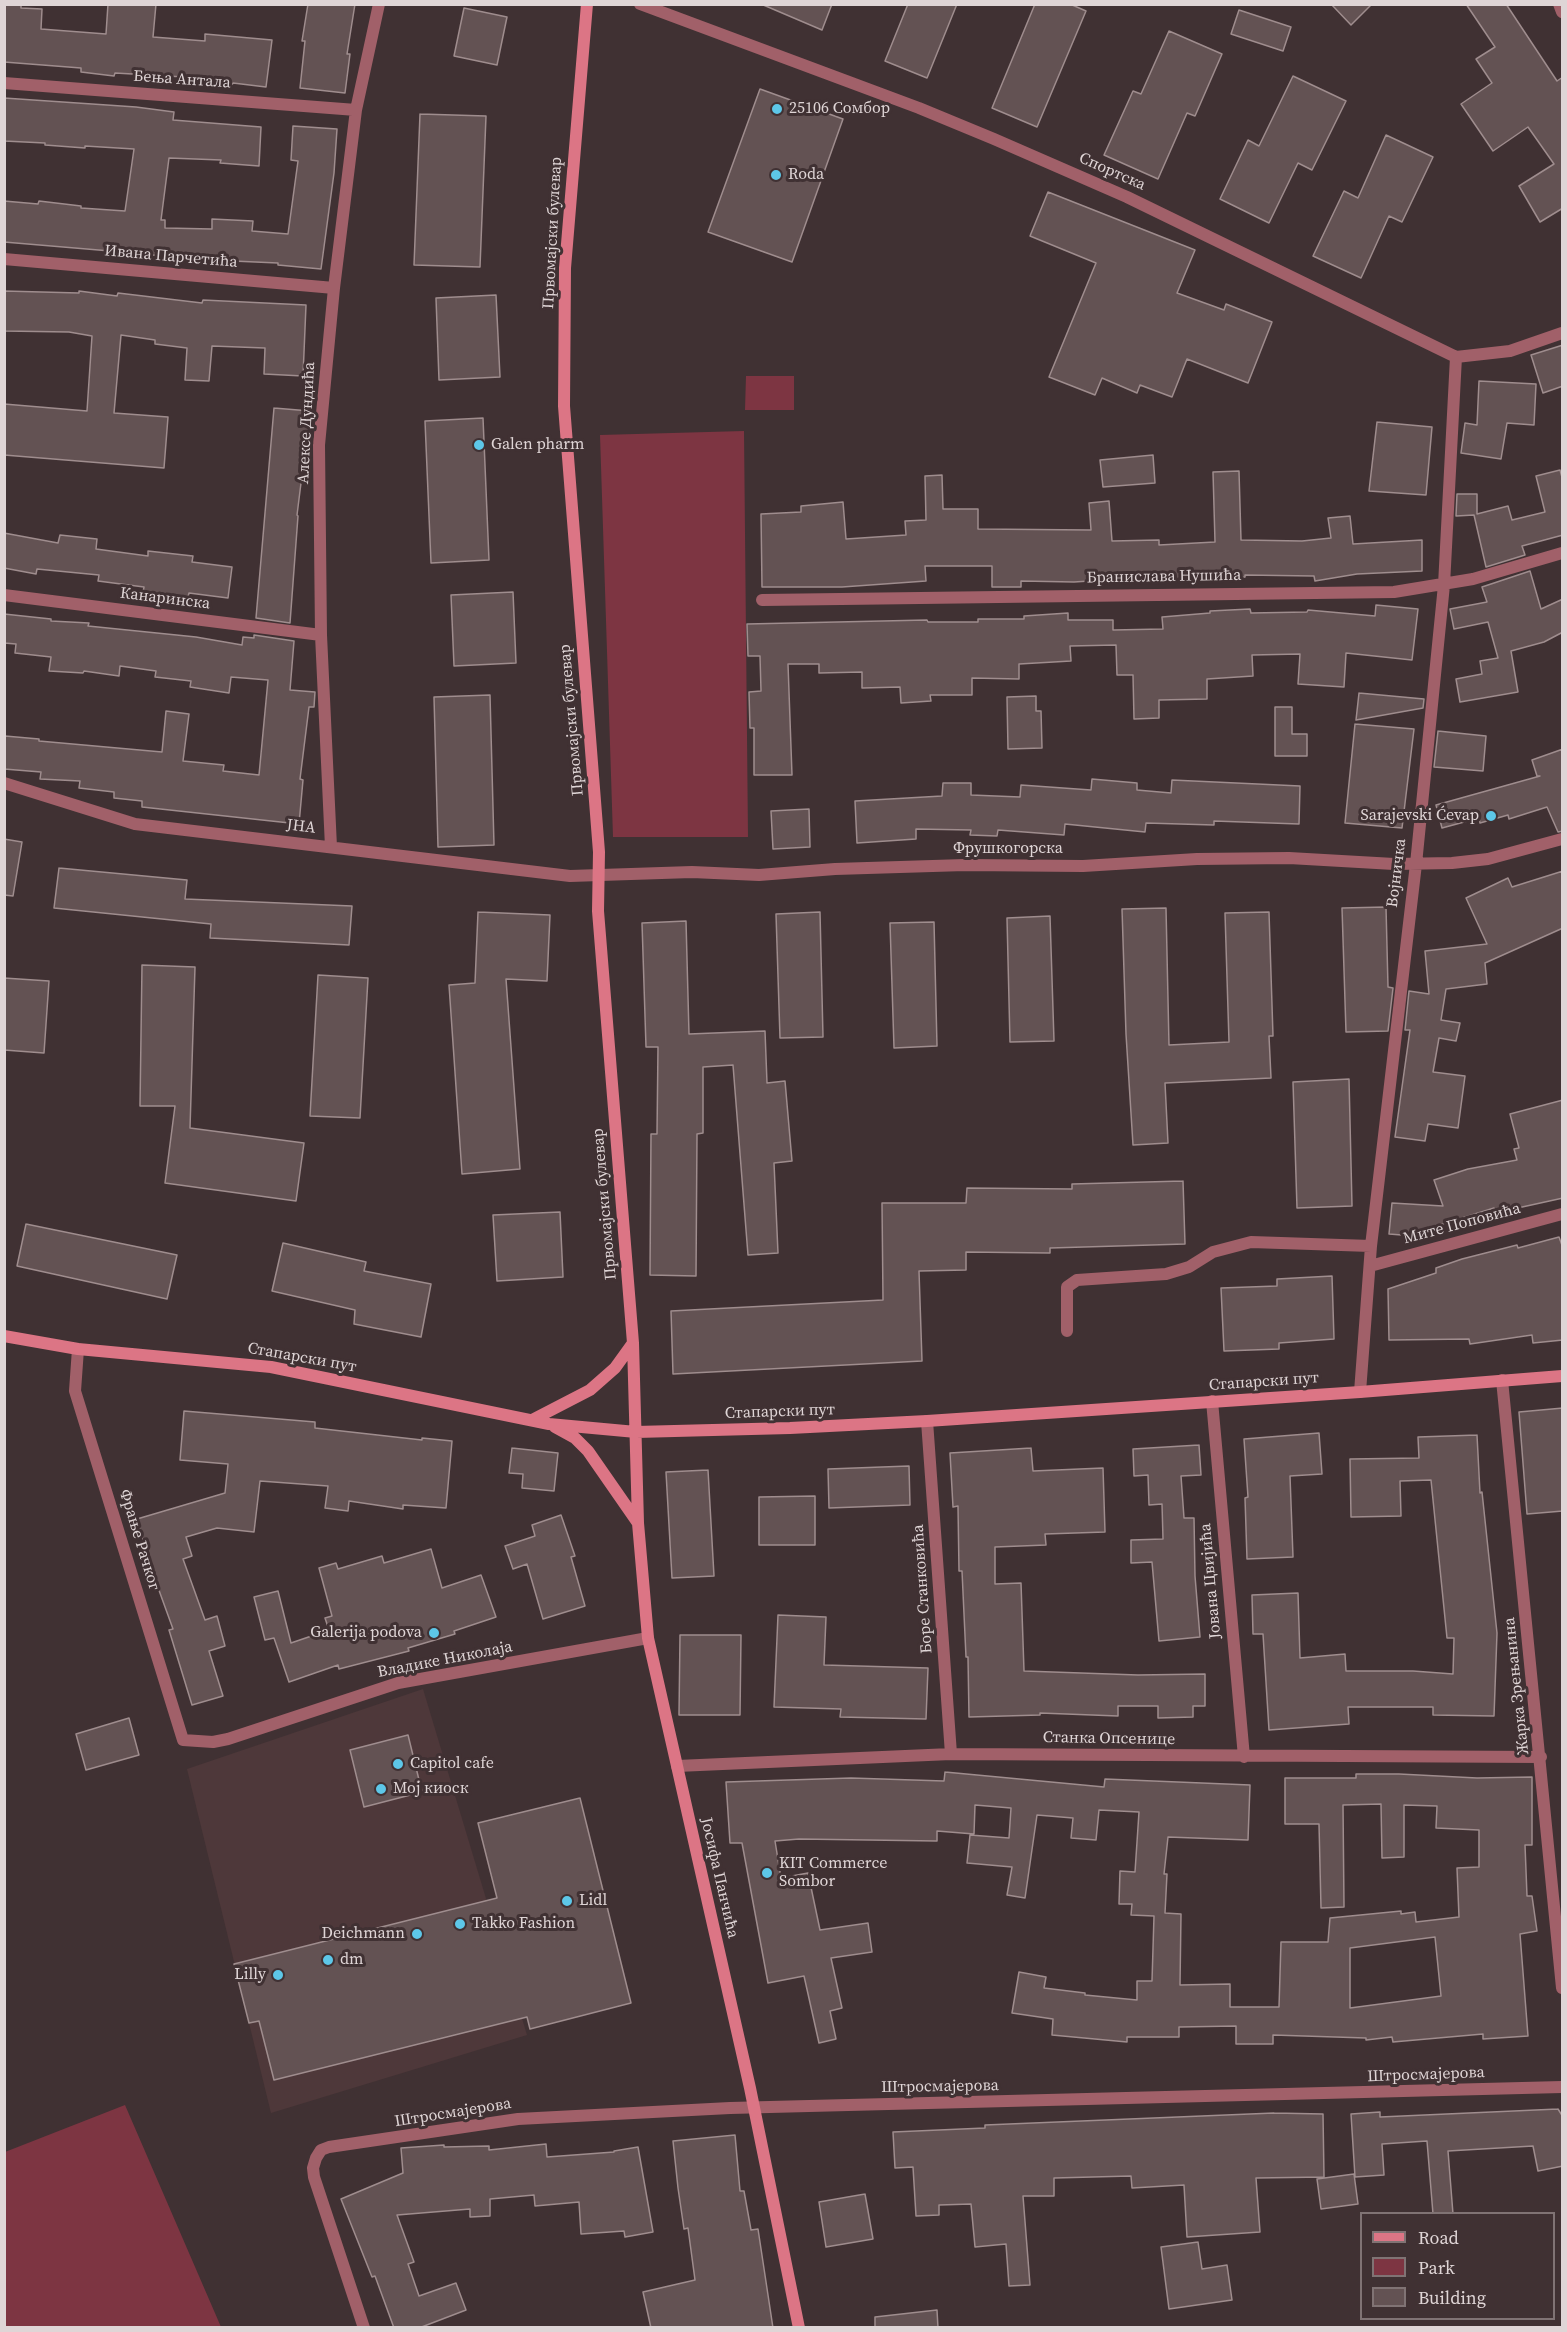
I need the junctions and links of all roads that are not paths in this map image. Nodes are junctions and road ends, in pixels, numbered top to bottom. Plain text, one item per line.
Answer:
1 (379, 4) edge
2 (586, 4) edge
3 (640, 4) edge
4 (1559, 4) edge
5 (1563, 12) edge
6 (4, 83) edge
7 (356, 110) junction
8 (4, 259) edge
9 (334, 288) junction
10 (1563, 333) edge
11 (1456, 357) junction
12 (1563, 553) edge
13 (1444, 585) junction
14 (4, 595) edge
15 (762, 600) dead end
16 (321, 636) junction
17 (4, 783) edge
18 (1563, 839) edge
19 (331, 847) junction
20 (1416, 864) junction
21 (599, 875) junction
22 (1563, 1214) edge
23 (1371, 1246) junction
24 (1370, 1266) junction
25 (1067, 1331) dead end
26 (4, 1336) edge
27 (633, 1343) junction
28 (78, 1349) junction
29 (1563, 1376) edge
30 (1502, 1380) junction
31 (1360, 1392) junction
32 (1212, 1401) junction
33 (532, 1420) junction
34 (927, 1421) junction
35 (549, 1424) junction
36 (636, 1432) junction
37 (638, 1523) junction
38 (648, 1638) junction
39 (183, 1740) joint
40 (951, 1754) junction
41 (1244, 1757) junction
42 (1541, 1757) junction
43 (677, 1766) junction
44 (1563, 1988) edge
45 (1563, 2087) edge
46 (754, 2107) junction
47 (364, 2328) edge
48 (799, 2328) edge

1 - 7 street, Алексе Дундића
2 - 21 street, Првомајски булевар
3 - 11 street, Спортска
4 - 5 street
6 - 7 street, Бења Антала
7 - 9 street, Алексе Дундића
8 - 9 street, Ивана Парчетића
9 - 16 street, Алексе Дундића
10 - 11 street
11 - 13 street, Војничка
12 - 13 street, Бранислава Нушића
13 - 15 street, Бранислава Нушића
13 - 20 street, Војничка
14 - 16 street, Канаринска
16 - 19 street, Алексе Дундића
17 - 19 street, ЈНА
18 - 20 street, Фрушкогорска
19 - 21 street, ЈНА
20 - 21 street, Фрушкогорска
20 - 23 street, Војничка
21 - 27 street, Првомајски булевар
22 - 24 street, Мите Поповића
23 - 24 street, Војничка
23 - 25 street
24 - 31 street, Војничка
26 - 28 street, Стапарски пут
27 - 33 street
27 - 36 street, Првомајски булевар
28 - 33 street, Стапарски пут
28 - 39 street, Фрање Рачког
29 - 30 street, Стапарски пут
30 - 31 street, Стапарски пут
30 - 42 street, Жарка Зрењанина
31 - 32 street, Стапарски пут
32 - 34 street, Стапарски пут
32 - 41 street, Јована Цвијића
33 - 35 street, Стапарски пут
34 - 36 street, Стапарски пут
34 - 40 street, Боре Станковића
35 - 36 street, Стапарски пут
35 - 37 street
36 - 37 street, Јосифа Панчића
37 - 38 street, Јосифа Панчића
38 - 39 street, Владике Николаја
38 - 43 street, Јосифа Панчића
40 - 41 street, Станка Опсенице
40 - 43 street, Станка Опсенице
41 - 42 street, Станка Опсенице
42 - 44 street, Жарка Зрењанина
43 - 46 street, Јосифа Панчића
45 - 46 street, Штросмајерова
46 - 47 street, Штросмајерова
46 - 48 street, Јосифа Панчића

